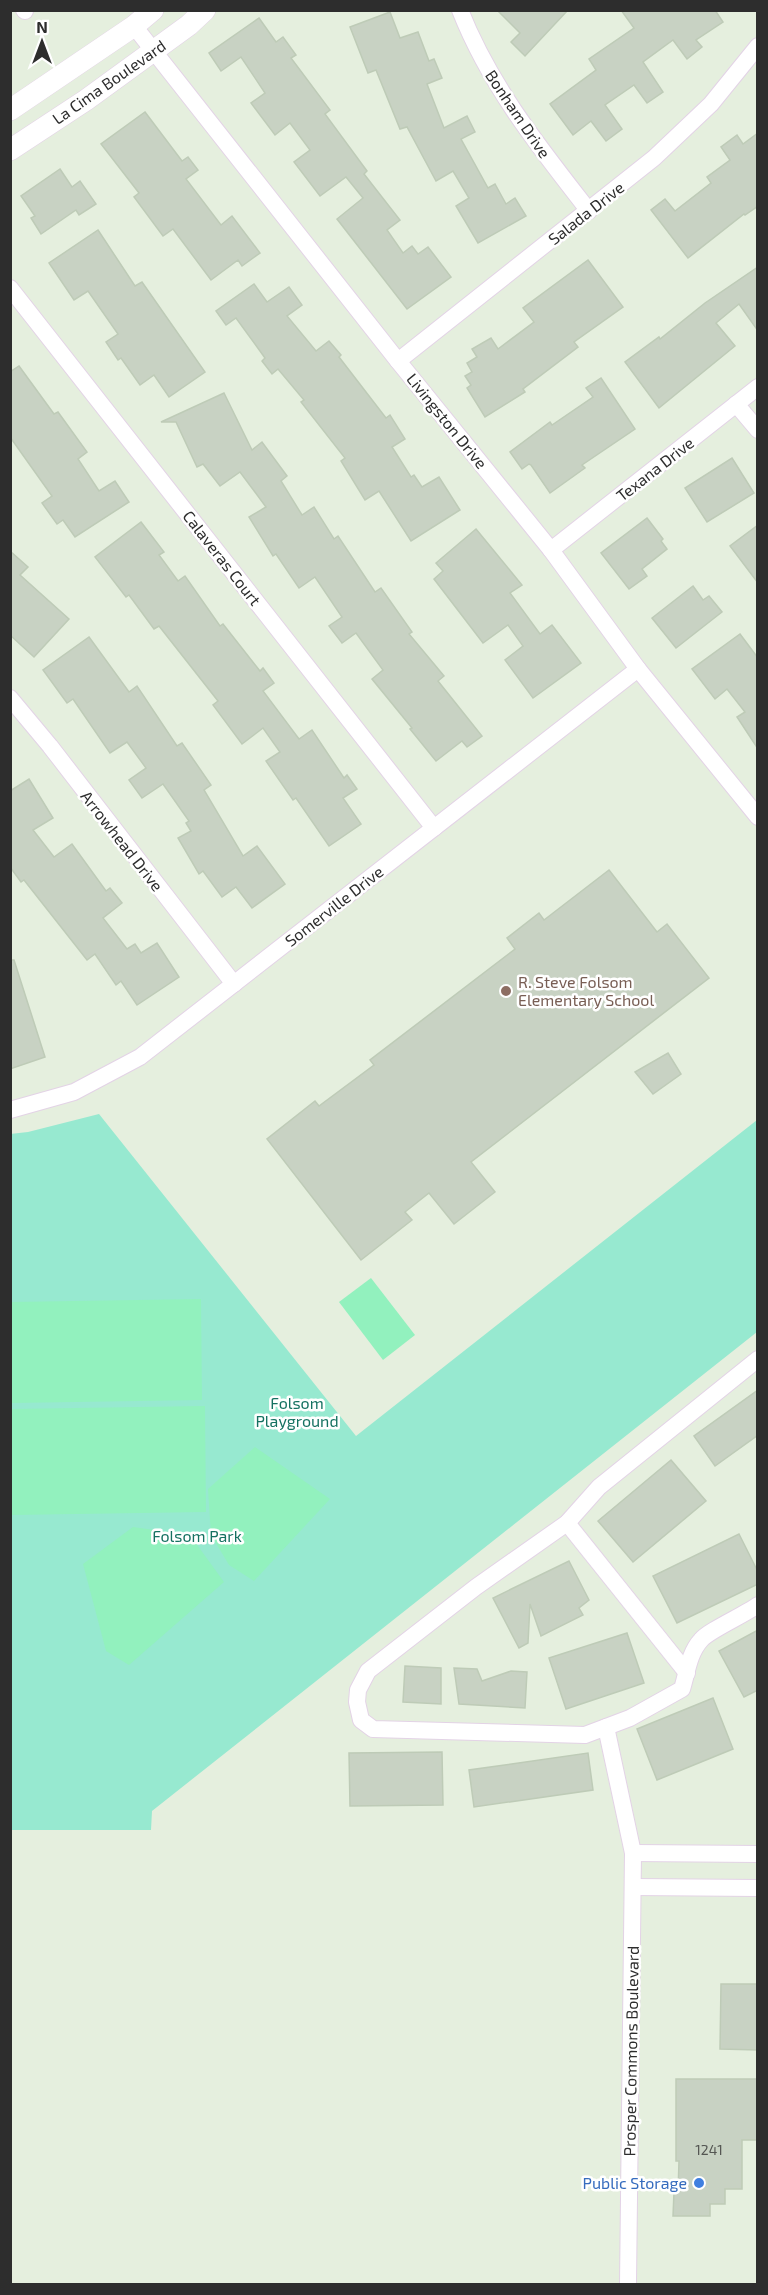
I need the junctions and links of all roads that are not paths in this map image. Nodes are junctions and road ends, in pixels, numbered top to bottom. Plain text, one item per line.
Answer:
1 (153, 10) edge
2 (205, 10) edge
3 (460, 10) edge
4 (134, 26) junction
5 (758, 46) edge
6 (155, 50) junction
7 (10, 110) edge
8 (10, 150) edge
9 (589, 211) junction
10 (10, 288) edge
11 (398, 361) junction
12 (758, 387) edge
13 (736, 404) junction
14 (758, 430) edge
15 (552, 550) junction
16 (638, 669) junction
17 (10, 698) edge
18 (758, 817) edge
19 (434, 828) junction
20 (234, 984) junction
21 (10, 1110) edge
22 (758, 1359) edge
23 (567, 1523) junction
24 (758, 1605) edge
25 (687, 1672) junction
26 (606, 1727) junction
27 (633, 1853) junction
28 (758, 1854) edge
29 (633, 1887) junction
30 (758, 1888) edge
31 (628, 2284) edge

1 - 4 street, La Cima Boulevard
2 - 6 street, La Cima Boulevard
3 - 9 street, Bonham Drive
4 - 6 street, Livingston Drive
4 - 7 street, La Cima Boulevard
5 - 9 street, Salada Drive
6 - 8 street, La Cima Boulevard
6 - 11 street, Livingston Drive
9 - 11 street, Salada Drive
10 - 19 street, Calaveras Court
11 - 15 street, Livingston Drive
12 - 13 street, Texana Drive
13 - 14 street
13 - 15 street, Texana Drive
15 - 16 street, Livingston Drive
16 - 18 street, Livingston Drive
16 - 19 street, Somerville Drive
17 - 20 street, Arrowhead Drive
19 - 20 street, Somerville Drive
20 - 21 street, Somerville Drive
22 - 23 street
23 - 25 street
23 - 26 street
24 - 25 street
25 - 26 street
26 - 27 street, Prosper Commons Boulevard
27 - 28 street
27 - 29 street, Prosper Commons Boulevard
29 - 30 street
29 - 31 street, Prosper Commons Boulevard

